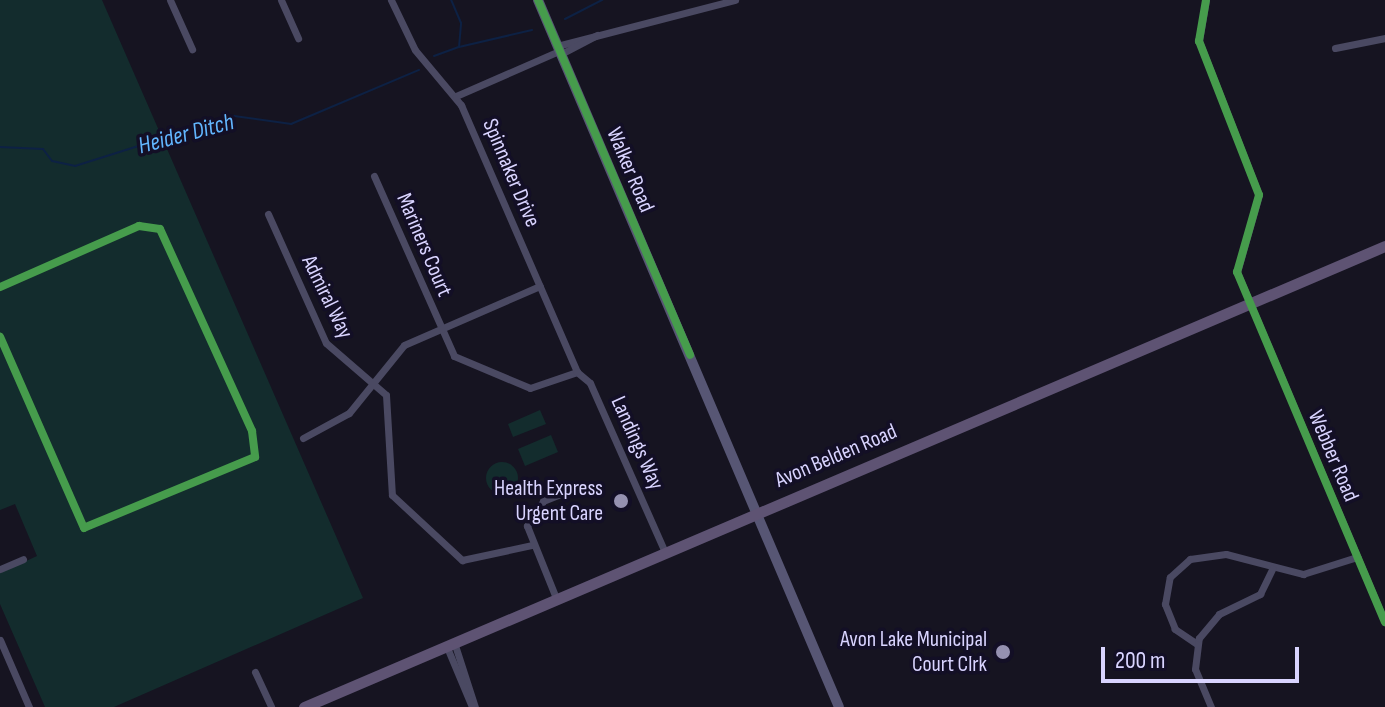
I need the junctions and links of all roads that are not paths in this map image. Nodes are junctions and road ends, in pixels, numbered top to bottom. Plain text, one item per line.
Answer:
1 (170, 0) edge
2 (281, 0) edge
3 (391, 0) edge
4 (538, 0) edge
5 (735, 0) edge
6 (1206, 0) edge
7 (298, 38) dead end
8 (1385, 38) edge
9 (1335, 48) dead end
10 (192, 49) dead end
11 (559, 50) junction
12 (456, 96) junction
13 (374, 176) dead end
14 (268, 214) dead end
15 (1385, 246) edge
16 (540, 286) junction
17 (1249, 304) junction
18 (440, 329) junction
19 (577, 372) junction
20 (371, 382) junction
21 (303, 438) dead end
22 (568, 491) dead end
23 (758, 511) junction
24 (532, 545) junction
25 (665, 552) junction
26 (1357, 557) junction
27 (23, 559) dead end
28 (0, 569) edge
29 (1272, 569) junction
30 (556, 598) junction
31 (1384, 617) edge
32 (0, 640) edge
33 (450, 644) junction
34 (1197, 644) junction
35 (255, 672) dead end
36 (29, 707) edge
37 (271, 707) edge
38 (304, 707) edge
39 (474, 707) edge
40 (839, 707) edge
41 (1211, 707) edge

1 - 10 street
2 - 7 street
3 - 12 street, Spinnaker Drive
4 - 11 street, Walker Road
5 - 11 street
6 - 17 street, Webber Road
8 - 9 street
11 - 12 street
11 - 23 street, Walker Road
12 - 16 street, Spinnaker Drive
13 - 18 street, Mariners Court
14 - 20 street, Admiral Way
15 - 17 main road, Avon Belden Road
16 - 18 street
16 - 19 street, Spinnaker Drive
17 - 23 main road, Avon Belden Road
17 - 26 street, Webber Road
18 - 19 street
18 - 20 street
19 - 25 street, Landings Way
20 - 21 street
20 - 24 street
22 - 24 street
23 - 25 main road, Avon Belden Road
23 - 40 street, Walker Road
24 - 30 street
25 - 30 main road, Avon Belden Road
26 - 29 street
26 - 31 street, Webber Road
27 - 28 street
29 - 34 street
29 - 34 street
30 - 33 main road, Avon Belden Road
32 - 36 street
33 - 38 main road, Avon Belden Road
33 - 39 street
34 - 41 street
35 - 37 street

